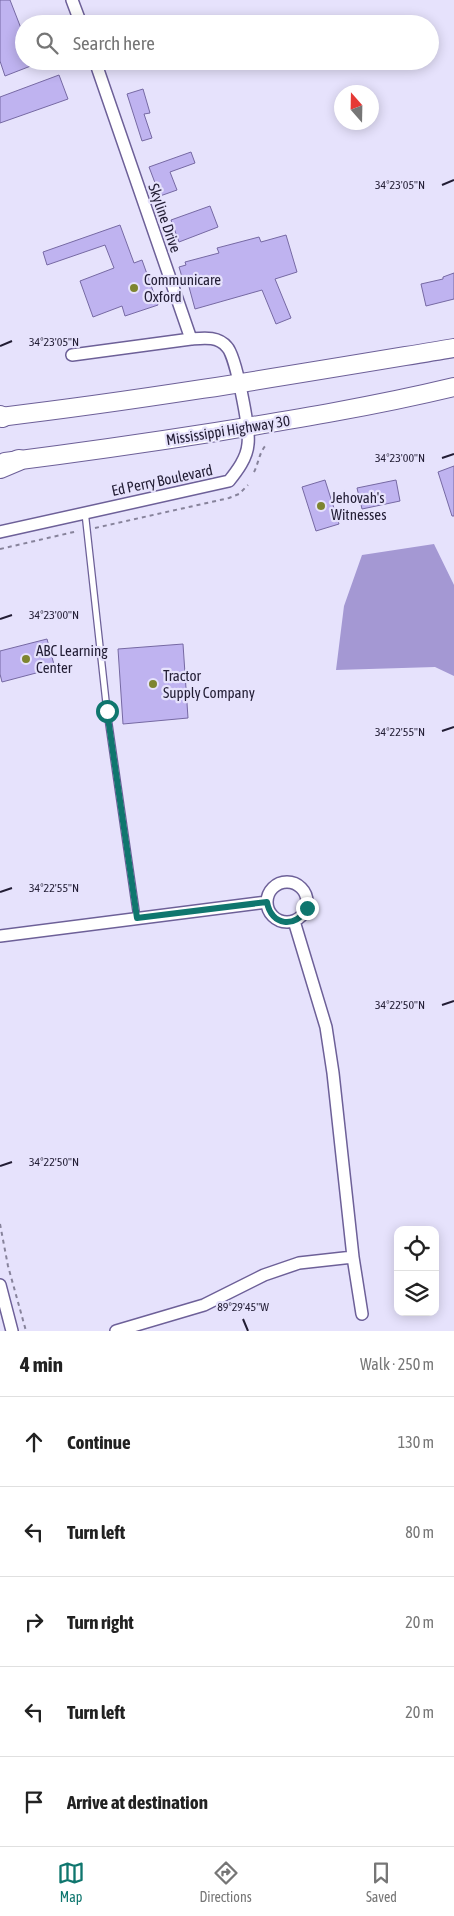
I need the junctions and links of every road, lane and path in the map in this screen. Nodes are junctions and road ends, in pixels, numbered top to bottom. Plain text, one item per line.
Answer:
1 (72, 0) edge
2 (78, 15) edge
3 (98, 70) edge
4 (191, 339) junction
5 (454, 348) edge
6 (72, 355) dead end
7 (240, 384) junction
8 (454, 387) edge
9 (1, 417) edge
10 (247, 427) junction
11 (267, 444) dead end
12 (10, 461) edge
13 (0, 468) edge
14 (254, 472) dead end
15 (248, 485) dead end
16 (85, 512) junction
17 (87, 529) junction
18 (0, 532) edge
19 (0, 549) edge
20 (267, 902) junction
21 (137, 918) junction
22 (294, 921) junction
23 (0, 936) edge
24 (0, 1224) edge
25 (353, 1257) junction
26 (0, 1285) edge
27 (362, 1314) dead end
28 (12, 1331) edge
29 (26, 1331) edge
30 (116, 1331) edge

1 - 2 street
3 - 4 street, Skyline Drive
4 - 6 street
4 - 7 street
5 - 7 main road
7 - 9 main road
7 - 10 street, Ed Perry Boulevard
8 - 10 main road, Mississippi Highway 30
10 - 12 main road, Mississippi Highway 30
10 - 16 street, Ed Perry Boulevard
11 - 14 path
12 - 13 highway
15 - 17 path
16 - 17 lane
16 - 18 street, Ed Perry Boulevard
17 - 19 path
17 - 21 lane
20 - 21 street
20 - 22 street
20 - 22 street
21 - 23 street
22 - 25 street
24 - 29 path
25 - 27 street
25 - 30 street
26 - 28 street

